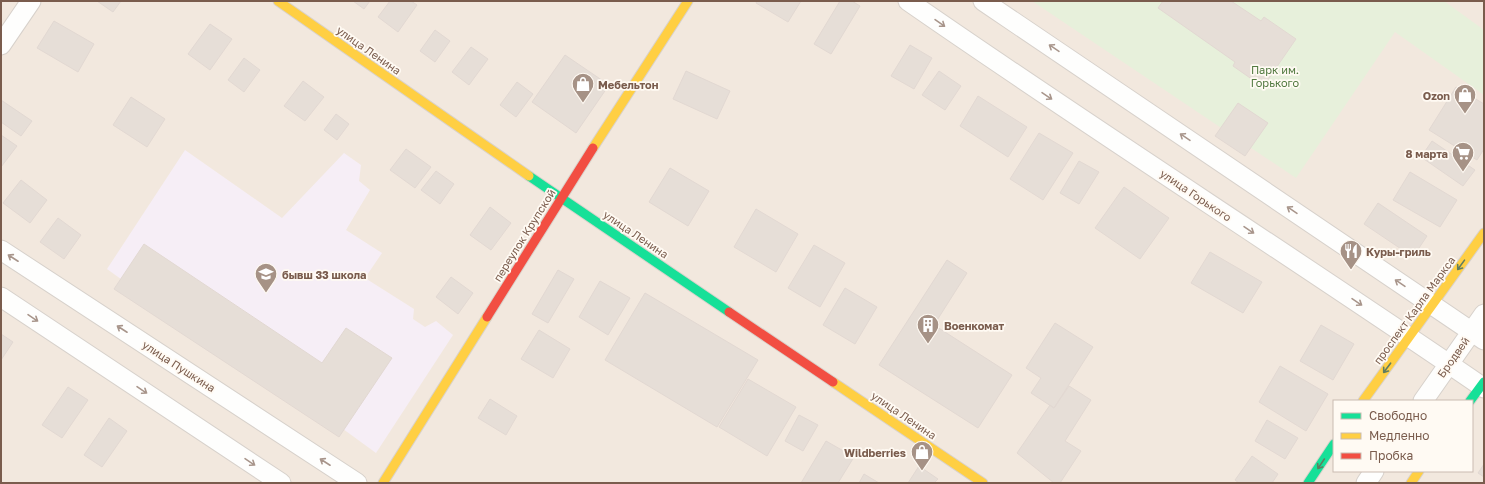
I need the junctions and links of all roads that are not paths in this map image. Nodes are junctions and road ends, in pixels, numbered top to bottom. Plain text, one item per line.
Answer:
1 (31, 1) edge
2 (278, 1) edge
3 (688, 1) edge
4 (908, 1) edge
5 (983, 1) edge
6 (1, 45) edge
7 (561, 198) junction
8 (1484, 233) edge
9 (1, 250) edge
10 (1, 296) edge
11 (1432, 305) junction
12 (1484, 314) edge
13 (1478, 336) edge
14 (1410, 337) junction
15 (1449, 364) junction
16 (1483, 385) edge
17 (1364, 400) edge
18 (1424, 400) edge
19 (1471, 400) edge
20 (1333, 446) edge
21 (1373, 472) edge
22 (1418, 472) edge
23 (281, 483) edge
24 (357, 483) edge
25 (383, 483) edge
26 (983, 483) edge
27 (1308, 483) edge
28 (1366, 483) edge
29 (1410, 483) edge

1 - 6 street
2 - 7 street, улица Ленина
3 - 7 street, переулок Крупской
4 -> 14 street, улица Горького
11 -> 5 street
7 - 25 street, переулок Крупской
7 - 26 street, улица Ленина
8 -> 11 street, проспект Карла Маркса
24 -> 9 street, улица Пушкина
10 -> 23 street
11 - 13 street
11 - 14 street, проспект Карла Маркса
12 - 13 street, Бродвей
13 - 15 street, Бродвей
14 - 15 street, улица Горького
14 -> 17 street, проспект Карла Маркса
15 - 16 street, улица Горького
15 - 18 street, Бродвей
16 - 19 street
20 -> 27 street
21 - 28 street
22 - 29 street

